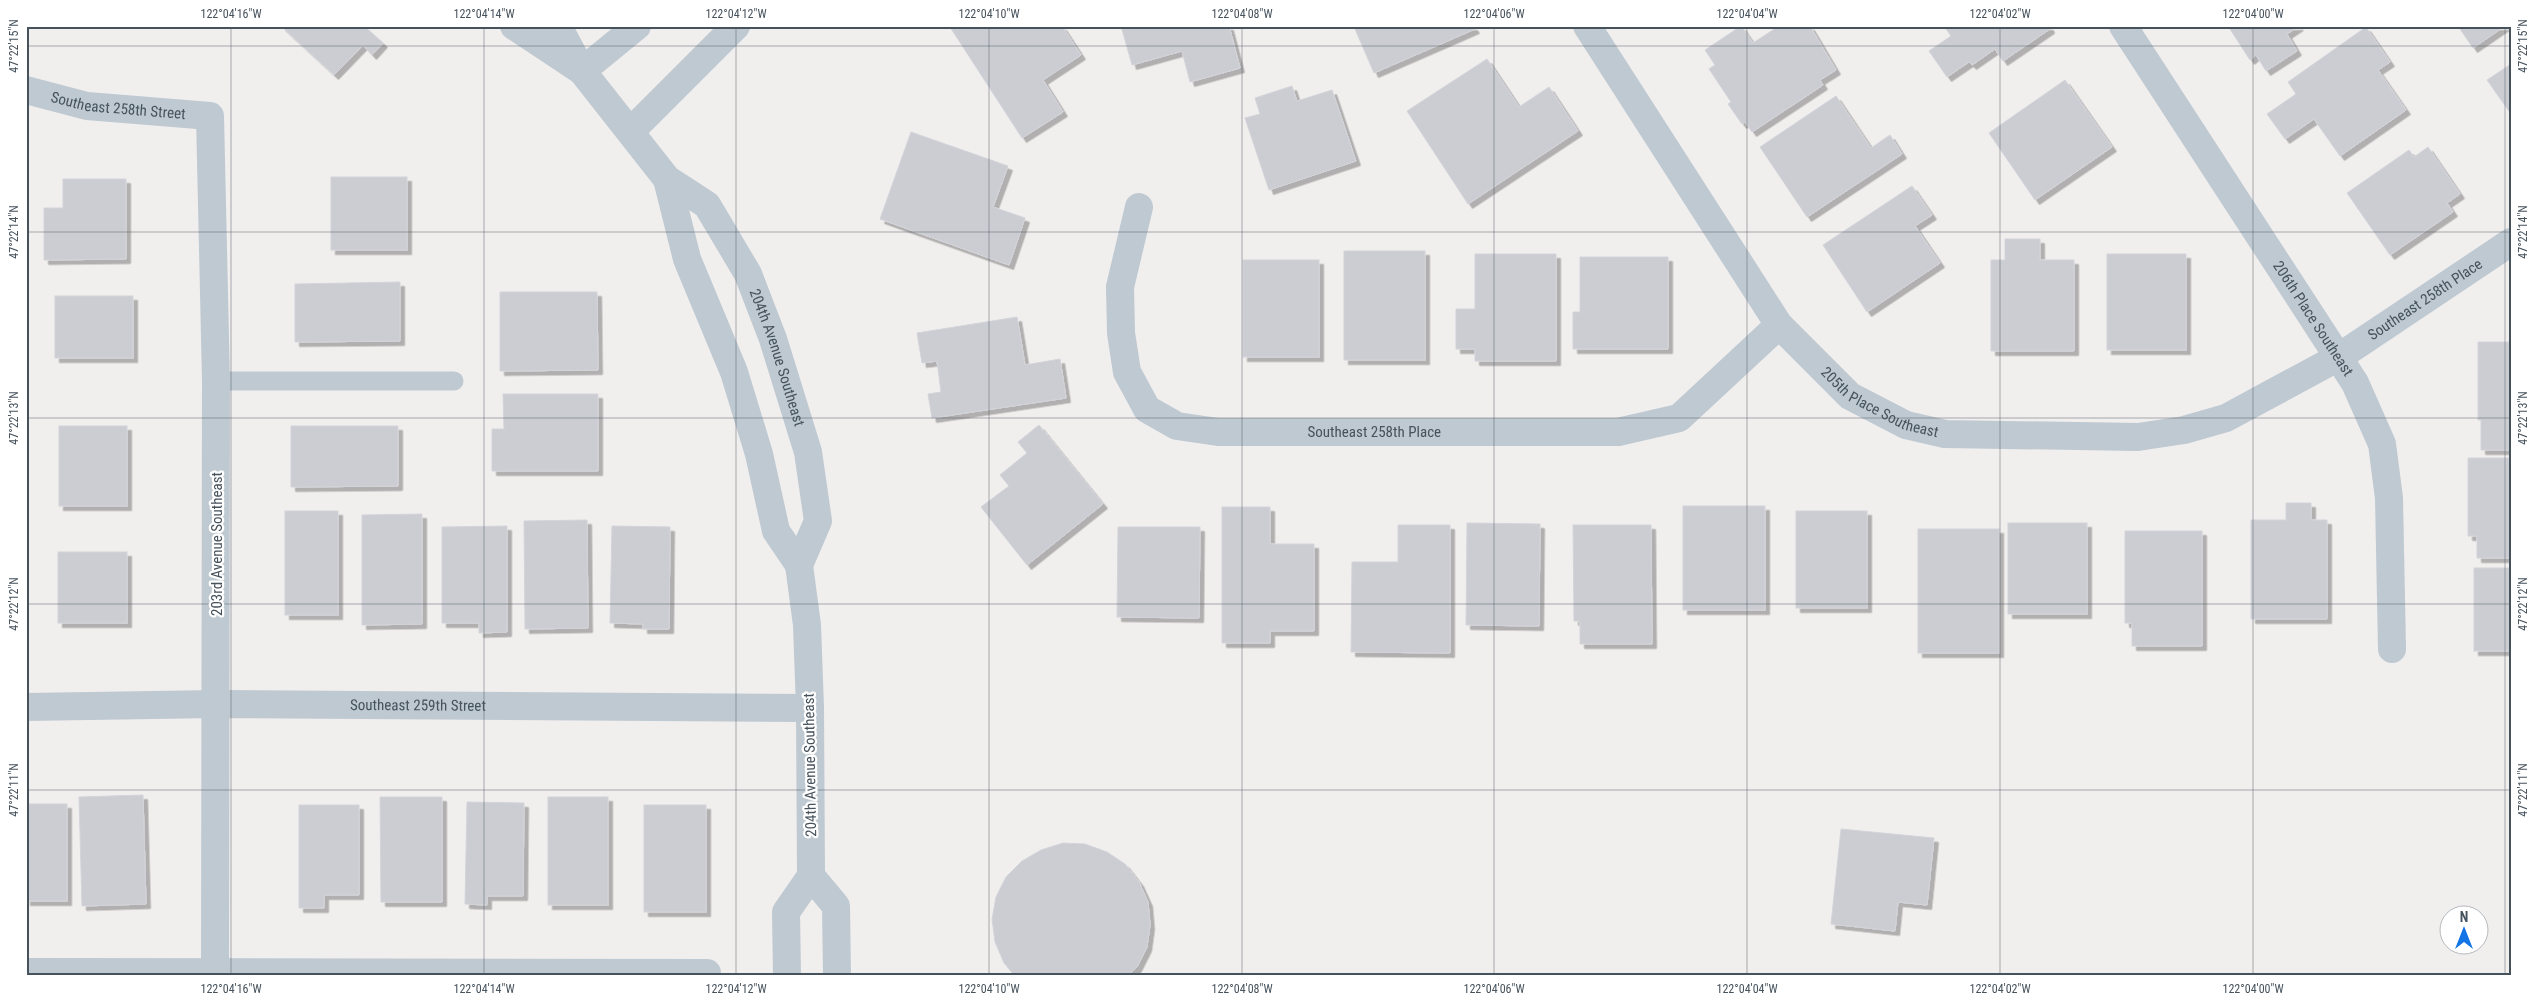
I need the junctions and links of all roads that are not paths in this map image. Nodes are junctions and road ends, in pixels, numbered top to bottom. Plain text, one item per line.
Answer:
1 (514, 26) edge
2 (558, 26) edge
3 (637, 26) edge
4 (736, 26) edge
5 (1587, 26) edge
6 (2123, 26) edge
7 (582, 71) junction
8 (26, 90) edge
9 (210, 116) joint
10 (631, 131) junction
11 (667, 179) junction
12 (1139, 207) dead end
13 (2511, 242) edge
14 (1779, 325) junction
15 (2339, 357) junction
16 (216, 381) junction
17 (454, 381) dead end
18 (799, 565) junction
19 (2392, 649) dead end
20 (217, 704) junction
21 (26, 707) edge
22 (810, 708) junction
23 (811, 876) junction
24 (26, 972) edge
25 (216, 972) junction
26 (707, 973) dead end
27 (430, 974) edge
28 (787, 976) edge
29 (837, 976) edge

1 - 7 street, 204th Avenue Southeast
2 - 7 street, 204th Avenue Southeast
3 - 7 street
4 - 10 street
5 - 14 street, 205th Place Southeast
6 - 15 street, 206th Place Southeast
7 - 10 street, 204th Avenue Southeast
8 - 9 street, Southeast 258th Street
9 - 16 street, 203rd Avenue Southeast
10 - 11 street, 204th Avenue Southeast
11 - 18 street, 204th Avenue Southeast
11 - 18 street, 204th Avenue Southeast
12 - 14 street, Southeast 258th Place
13 - 15 street, Southeast 258th Place
14 - 15 street, 205th Place Southeast
15 - 19 street, 206th Place Southeast
16 - 17 lane
16 - 20 street, 203rd Avenue Southeast
18 - 22 street, 204th Avenue Southeast
20 - 21 street, Southeast 259th Street
20 - 22 street, Southeast 259th Street
20 - 25 street, 203rd Avenue Southeast
22 - 23 street, 204th Avenue Southeast
23 - 28 street
23 - 29 street
24 - 25 street
25 - 27 street
26 - 27 street

